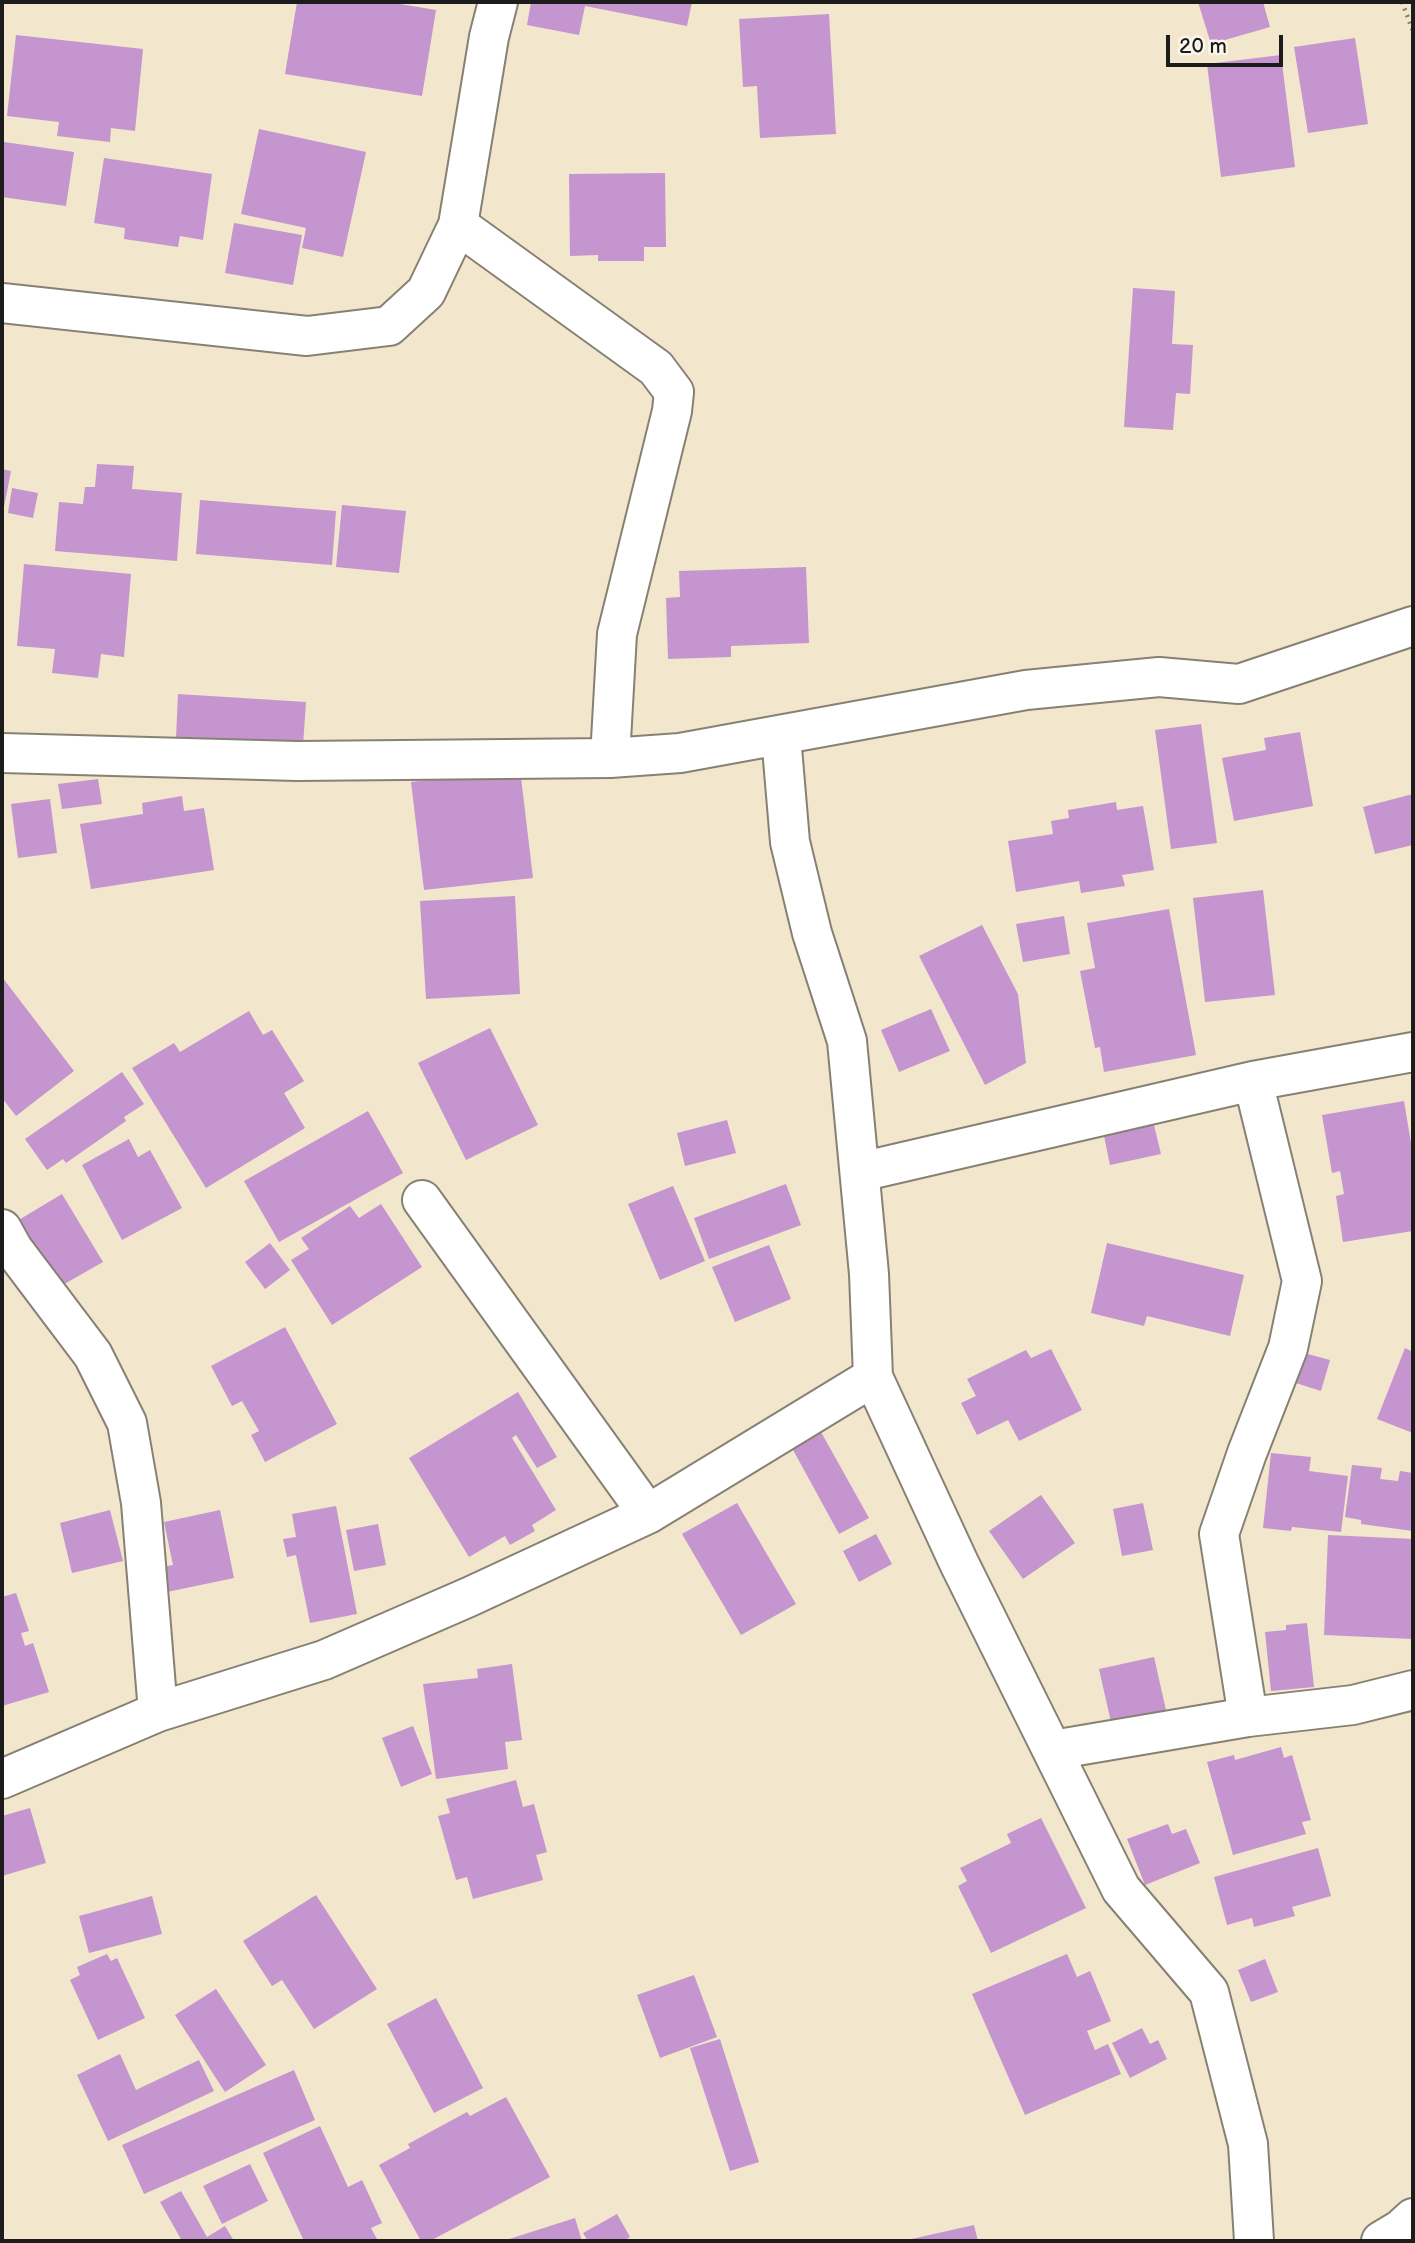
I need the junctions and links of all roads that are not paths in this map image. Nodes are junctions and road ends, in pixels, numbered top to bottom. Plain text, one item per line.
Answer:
1 (498, 2) edge
2 (458, 225) junction
3 (2, 303) edge
4 (1413, 626) edge
5 (781, 736) junction
6 (2, 753) edge
7 (610, 758) junction
8 (1413, 1052) edge
9 (1254, 1082) junction
10 (860, 1172) junction
11 (422, 1200) dead end
12 (2, 1229) edge
13 (873, 1377) junction
14 (648, 1514) junction
15 (1413, 1690) edge
16 (158, 1712) junction
17 (1248, 1717) junction
18 (1053, 1750) junction
19 (2, 1779) edge
20 (1413, 2218) edge
21 (1254, 2241) edge
22 (1381, 2241) edge

1 - 2 street
2 - 3 street
2 - 7 street
4 - 5 street
5 - 7 street
5 - 10 street
6 - 7 street
8 - 9 street
9 - 10 street
9 - 17 street
10 - 13 street
11 - 14 street
12 - 16 street
13 - 14 street
13 - 18 street
14 - 16 street
15 - 17 street
16 - 19 street
17 - 18 street
18 - 21 street
20 - 22 street

